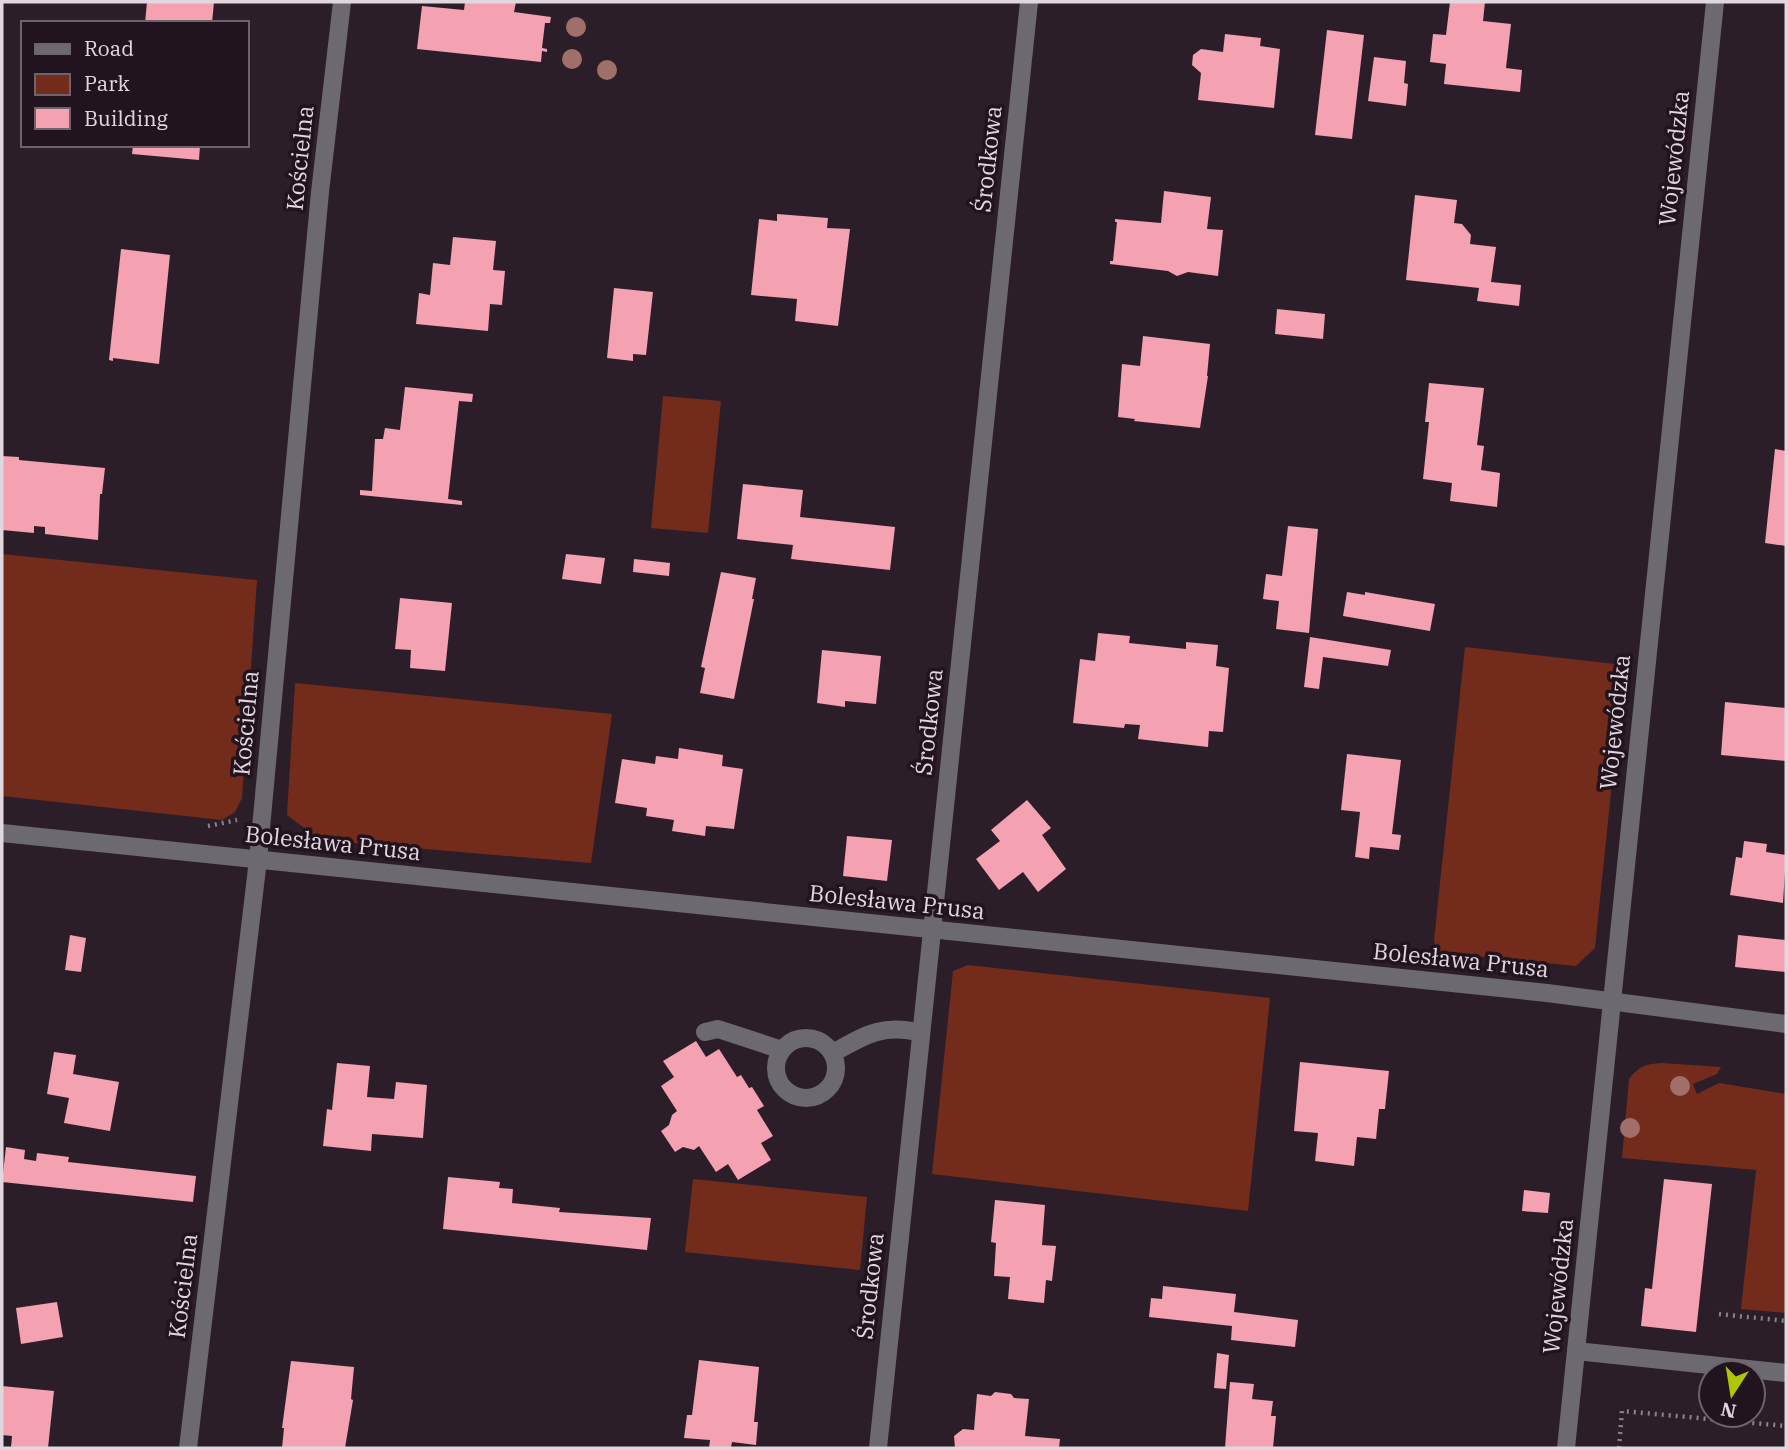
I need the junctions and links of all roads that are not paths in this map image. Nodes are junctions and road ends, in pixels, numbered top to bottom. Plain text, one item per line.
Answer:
1 (342, 2) edge
2 (1029, 2) edge
3 (1715, 2) edge
4 (2, 833) edge
5 (258, 860) junction
6 (932, 931) junction
7 (1611, 1001) junction
8 (1786, 1024) edge
9 (705, 1032) dead end
10 (921, 1033) junction
11 (782, 1050) junction
12 (833, 1053) junction
13 (1576, 1351) junction
14 (1786, 1373) edge
15 (188, 1448) edge
16 (878, 1448) edge
17 (1566, 1448) edge

1 - 5 street, Kościelna
2 - 6 street, Środkowa
3 - 7 street, Wojewódzka
4 - 5 street, Bolesława Prusa
5 - 6 street, Bolesława Prusa
5 - 15 street, Kościelna
6 - 7 street, Bolesława Prusa
6 - 10 street, Środkowa
7 - 8 street, Bolesława Prusa
7 - 13 street, Wojewódzka
9 - 11 street
10 - 12 street
10 - 16 street, Środkowa
11 - 12 street
11 - 12 street
13 - 14 street
13 - 17 street, Wojewódzka

